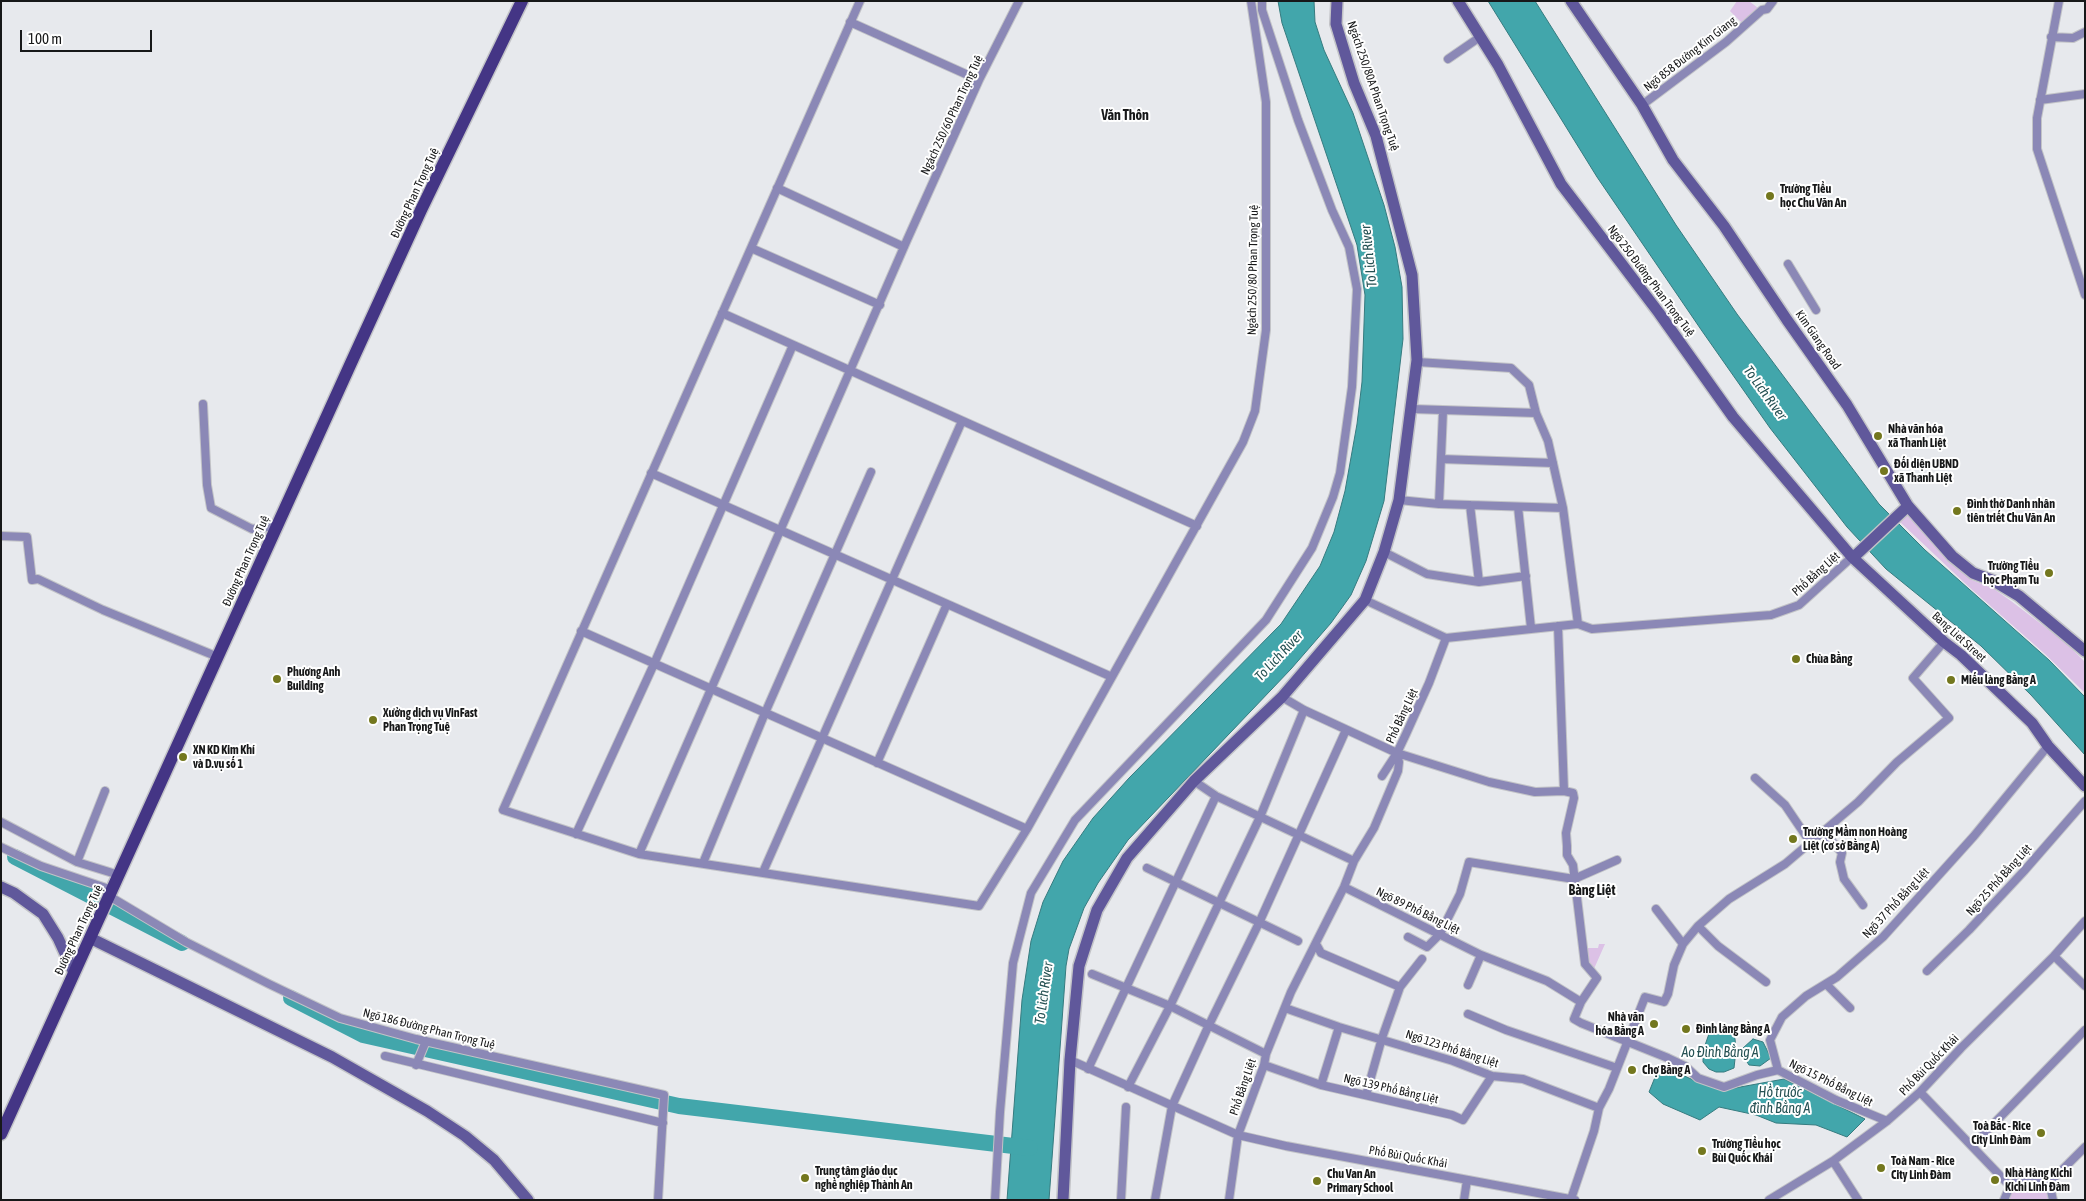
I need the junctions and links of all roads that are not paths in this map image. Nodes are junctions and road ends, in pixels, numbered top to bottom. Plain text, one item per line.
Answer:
1 (522, 1) edge
2 (860, 1) edge
3 (1019, 1) edge
4 (1251, 1) edge
5 (1262, 1) edge
6 (1337, 1) edge
7 (1458, 1) edge
8 (1571, 1) edge
9 (1773, 1) edge
10 (2059, 1) edge
11 (850, 22) junction
12 (2085, 32) edge
13 (1480, 37) junction
14 (2051, 37) junction
15 (1448, 59) dead end
16 (979, 80) junction
17 (2085, 94) edge
18 (2040, 100) junction
19 (1642, 105) junction
20 (777, 188) junction
21 (906, 244) junction
22 (751, 248) junction
23 (1788, 264) dead end
24 (2082, 274) edge
25 (2085, 296) edge
26 (880, 305) junction
27 (1816, 310) dead end
28 (722, 314) junction
29 (793, 345) junction
30 (1417, 362) junction
31 (852, 370) junction
32 (203, 404) dead end
33 (1412, 409) junction
34 (1443, 411) junction
35 (1536, 413) junction
36 (962, 421) junction
37 (1441, 459) junction
38 (1553, 463) junction
39 (651, 472) junction
40 (871, 472) dead end
41 (1399, 500) junction
42 (723, 504) junction
43 (1439, 504) junction
44 (1470, 505) junction
45 (1518, 507) junction
46 (1562, 508) junction
47 (1905, 508) junction
48 (277, 526) junction
49 (1196, 526) junction
50 (781, 530) junction
51 (1, 536) edge
52 (1384, 552) junction
53 (835, 554) junction
54 (1854, 555) junction
55 (1526, 576) junction
56 (892, 579) junction
57 (1479, 582) junction
58 (1365, 600) junction
59 (947, 604) junction
60 (1578, 624) junction
61 (1558, 626) junction
62 (1531, 628) junction
63 (581, 631) junction
64 (1446, 638) junction
65 (1944, 642) junction
66 (2085, 651) edge
67 (218, 658) junction
68 (654, 664) junction
69 (1112, 677) junction
70 (710, 689) junction
71 (1282, 697) junction
72 (1304, 710) junction
73 (765, 713) junction
74 (1346, 730) junction
75 (821, 738) junction
76 (2048, 746) junction
77 (1397, 753) junction
78 (878, 763) junction
79 (1382, 776) dead end
80 (1755, 778) dead end
81 (1194, 781) junction
82 (2085, 786) edge
83 (1564, 791) junction
84 (105, 792) dead end
85 (1216, 796) junction
86 (2085, 801) edge
87 (1260, 817) junction
88 (1, 822) edge
89 (1027, 829) junction
90 (1824, 832) junction
91 (576, 834) junction
92 (1299, 835) junction
93 (1810, 842) junction
94 (1, 847) edge
95 (639, 854) junction
96 (1617, 860) dead end
97 (1354, 861) junction
98 (77, 862) junction
99 (703, 863) junction
100 (1147, 868) dead end
101 (762, 872) junction
102 (119, 876) junction
103 (1574, 879) junction
104 (1177, 884) junction
105 (1, 887) edge
106 (1344, 887) junction
107 (110, 895) junction
108 (1218, 904) junction
109 (1863, 905) dead end
110 (1656, 910) dead end
111 (2085, 920) edge
112 (1259, 923) junction
113 (1698, 926) junction
114 (1440, 934) junction
115 (1408, 936) dead end
116 (90, 938) junction
117 (1298, 942) dead end
118 (1316, 944) junction
119 (1683, 944) junction
120 (1481, 955) junction
121 (2054, 956) junction
122 (1422, 959) dead end
123 (1927, 972) dead end
124 (74, 973) junction
125 (1092, 974) dead end
126 (1766, 982) dead end
127 (1826, 984) junction
128 (1468, 985) dead end
129 (2085, 986) edge
130 (1126, 987) junction
131 (1400, 987) junction
132 (1581, 1002) junction
133 (1170, 1006) junction
134 (1285, 1008) junction
135 (1850, 1008) dead end
136 (1468, 1014) dead end
137 (1208, 1027) junction
138 (1339, 1027) junction
139 (2085, 1030) edge
140 (1382, 1038) junction
141 (1628, 1042) junction
142 (423, 1046) junction
143 (1266, 1054) junction
144 (385, 1056) dead end
145 (1070, 1060) junction
146 (416, 1065) junction
147 (1264, 1065) junction
148 (1617, 1068) junction
149 (1088, 1069) junction
150 (1778, 1070) junction
151 (1492, 1076) junction
152 (1322, 1085) junction
153 (1128, 1087) junction
154 (1920, 1092) junction
155 (1366, 1095) junction
156 (1172, 1106) junction
157 (1126, 1107) dead end
158 (1599, 1108) junction
159 (1887, 1121) junction
160 (663, 1123) junction
161 (1, 1134) edge
162 (1238, 1135) junction
163 (1972, 1146) junction
164 (2085, 1147) edge
165 (1834, 1160) junction
166 (1467, 1180) junction
167 (2047, 1185) junction
168 (2010, 1186) junction
169 (1573, 1199) edge
170 (528, 1200) edge
171 (658, 1200) edge
172 (995, 1200) edge
173 (1063, 1200) edge
174 (1121, 1200) edge
175 (1155, 1200) edge
176 (1229, 1200) edge
177 (1464, 1200) edge
178 (1769, 1200) edge
179 (1858, 1200) edge
180 (2004, 1200) edge
181 (2053, 1200) edge

1 - 48 main road, Đường Phan Trọng Tuệ
2 - 11 street
3 - 16 street, Ngách 250/60 Phan Trọng Tuệ
4 - 49 street, Ngách 250/80 Phan Trọng Tuệ
5 - 172 street
6 - 30 street, Ngách 250/80A Phan Trọng Tuệ
7 - 13 street, Ngõ 250 Đường Phan Trọng Tuệ
8 - 19 street, Kim Giang Road
9 - 19 street, Ngõ 858 Đường Kim Giang
10 - 14 street
11 - 16 street
11 - 20 street
12 - 14 street
13 - 15 street
13 - 54 street, Ngõ 250 Đường Phan Trọng Tuệ
14 - 18 street
16 - 21 street, Ngách 250/60 Phan Trọng Tuệ
17 - 18 street
18 - 24 street
19 - 47 street, Kim Giang Road
20 - 21 street
20 - 22 street
21 - 26 street, Ngách 250/60 Phan Trọng Tuệ
22 - 26 street
22 - 28 street
23 - 27 street
24 - 25 street
26 - 31 street, Ngách 250/60 Phan Trọng Tuệ
28 - 29 street
28 - 39 street
29 - 31 street
29 - 42 street
30 - 33 street, Ngách 250/80A Phan Trọng Tuệ
30 - 35 street
31 - 36 street
31 - 50 street, Ngách 250/60 Phan Trọng Tuệ
32 - 48 street
33 - 34 street
33 - 41 street, Ngách 250/80A Phan Trọng Tuệ
34 - 35 street
34 - 37 street
35 - 38 street
36 - 49 street
36 - 56 street
37 - 38 street
37 - 43 street
38 - 46 street
39 - 42 street
39 - 63 street
40 - 53 street
41 - 43 street
41 - 52 street, Ngách 250/80A Phan Trọng Tuệ
42 - 50 street
42 - 68 street
43 - 44 street
44 - 45 street
44 - 57 street
45 - 46 street
45 - 55 street
46 - 60 street
47 - 54 street
47 - 66 street, Kim Giang Road
48 - 67 main road, Đường Phan Trọng Tuệ
49 - 69 street, Ngách 250/80 Phan Trọng Tuệ
50 - 53 street
50 - 70 street, Ngách 250/60 Phan Trọng Tuệ
51 - 67 street
52 - 57 street
52 - 58 street, Ngách 250/80A Phan Trọng Tuệ
53 - 56 street
53 - 73 street
54 - 60 street, Phố Bằng Liệt
54 - 65 street, Bang Liet Street
55 - 57 street
55 - 62 street
56 - 59 street
56 - 75 street
58 - 64 street
58 - 71 street, Ngách 250/80A Phan Trọng Tuệ
59 - 69 street
59 - 78 street
60 - 61 street, Phố Bằng Liệt
61 - 62 street, Phố Bằng Liệt
61 - 83 street
62 - 64 street, Phố Bằng Liệt
63 - 68 street
63 - 91 street
64 - 77 street, Phố Bằng Liệt
65 - 76 street, Bang Liet Street
65 - 90 street
67 - 102 main road, Đường Phan Trọng Tuệ
68 - 70 street
68 - 91 street
69 - 89 street, Ngách 250/80 Phan Trọng Tuệ
70 - 73 street
70 - 95 street, Ngách 250/60 Phan Trọng Tuệ
71 - 72 street
71 - 81 street, Ngách 250/80A Phan Trọng Tuệ
72 - 74 street
72 - 87 street
73 - 75 street
73 - 99 street
74 - 77 street
74 - 92 street
75 - 78 street
75 - 101 street
76 - 82 street, Bang Liet Street
76 - 127 street, Ngõ 37 Phố Bằng Liệt
77 - 79 street
77 - 83 street
77 - 97 street, Phố Bằng Liệt
78 - 89 street
80 - 93 street
81 - 85 street
81 - 145 street, Ngách 250/80A Phan Trọng Tuệ
83 - 103 street
84 - 98 street
85 - 87 street
85 - 104 street
86 - 123 street, Ngõ 25 Phố Bằng Liệt
87 - 92 street
87 - 108 street
88 - 98 street
89 - 101 street, Ngách 250/80 Phan Trọng Tuệ
90 - 93 street
90 - 109 street
91 - 95 street
92 - 97 street
92 - 112 street
93 - 113 street
94 - 107 street, Ngõ 186 Đường Phan Trọng Tuệ
95 - 99 street
96 - 103 street
97 - 106 street, Phố Bằng Liệt
98 - 102 street
99 - 101 street
100 - 104 street
102 - 107 main road, Đường Phan Trọng Tuệ
103 - 114 street
103 - 132 street
104 - 108 street
104 - 130 street
105 - 124 street
106 - 114 street, Ngõ 89 Phố Bằng Liệt
106 - 118 street, Phố Bằng Liệt
107 - 116 main road, Đường Phan Trọng Tuệ
107 - 142 street, Ngõ 186 Đường Phan Trọng Tuệ
108 - 112 street
108 - 133 street
110 - 119 street
111 - 121 street, Phố Bùi Quốc Khái
112 - 117 street
112 - 137 street
113 - 119 street
113 - 126 street
114 - 115 street
114 - 120 street, Ngõ 89 Phố Bằng Liệt
116 - 124 main road, Đường Phan Trọng Tuệ
116 - 170 street
118 - 131 street
118 - 134 street, Phố Bằng Liệt
119 - 141 street
120 - 128 street
120 - 132 street, Ngõ 89 Phố Bằng Liệt
121 - 129 street
121 - 154 street, Phố Bùi Quốc Khái
122 - 131 street
124 - 161 main road, Đường Phan Trọng Tuệ
125 - 130 street
127 - 135 street
127 - 150 street, Ngõ 37 Phố Bằng Liệt
130 - 133 street
130 - 149 street
131 - 140 street
132 - 141 street
133 - 137 street
133 - 153 street
134 - 138 street, Ngõ 123 Phố Bằng Liệt
134 - 143 street, Phố Bằng Liệt
136 - 148 street
137 - 143 street
137 - 156 street
138 - 140 street, Ngõ 123 Phố Bằng Liệt
138 - 152 street
139 - 163 street
140 - 151 street, Ngõ 123 Phố Bằng Liệt
140 - 155 street
141 - 148 street
141 - 150 street, Ngõ 15 Phố Bằng Liệt
142 - 146 street
142 - 160 street, Ngõ 186 Đường Phan Trọng Tuệ
143 - 147 street, Phố Bằng Liệt
144 - 146 street
145 - 149 street, Phố Bùi Quốc Khái
145 - 173 street, Ngách 250/80A Phan Trọng Tuệ
146 - 160 street
147 - 152 street, Ngõ 139 Phố Bằng Liệt
147 - 162 street, Phố Bằng Liệt
148 - 158 street
149 - 153 street, Phố Bùi Quốc Khái
150 - 159 street, Ngõ 15 Phố Bằng Liệt
151 - 155 street, Ngõ 139 Phố Bằng Liệt
151 - 158 street, Ngõ 123 Phố Bằng Liệt
152 - 155 street, Ngõ 139 Phố Bằng Liệt
153 - 156 street, Phố Bùi Quốc Khái
154 - 159 street, Phố Bùi Quốc Khái
154 - 163 street
156 - 162 street, Phố Bùi Quốc Khái
156 - 175 street
157 - 174 street
158 - 169 street
159 - 165 street, Phố Bùi Quốc Khái
160 - 171 street, Ngõ 186 Đường Phan Trọng Tuệ
162 - 166 street, Phố Bùi Quốc Khái
162 - 176 street, Phố Bằng Liệt
163 - 168 street
164 - 167 street
165 - 178 street, Phố Bùi Quốc Khái
165 - 179 street
166 - 169 street, Phố Bùi Quốc Khái
166 - 177 street
167 - 168 street
167 - 181 street
168 - 180 street

